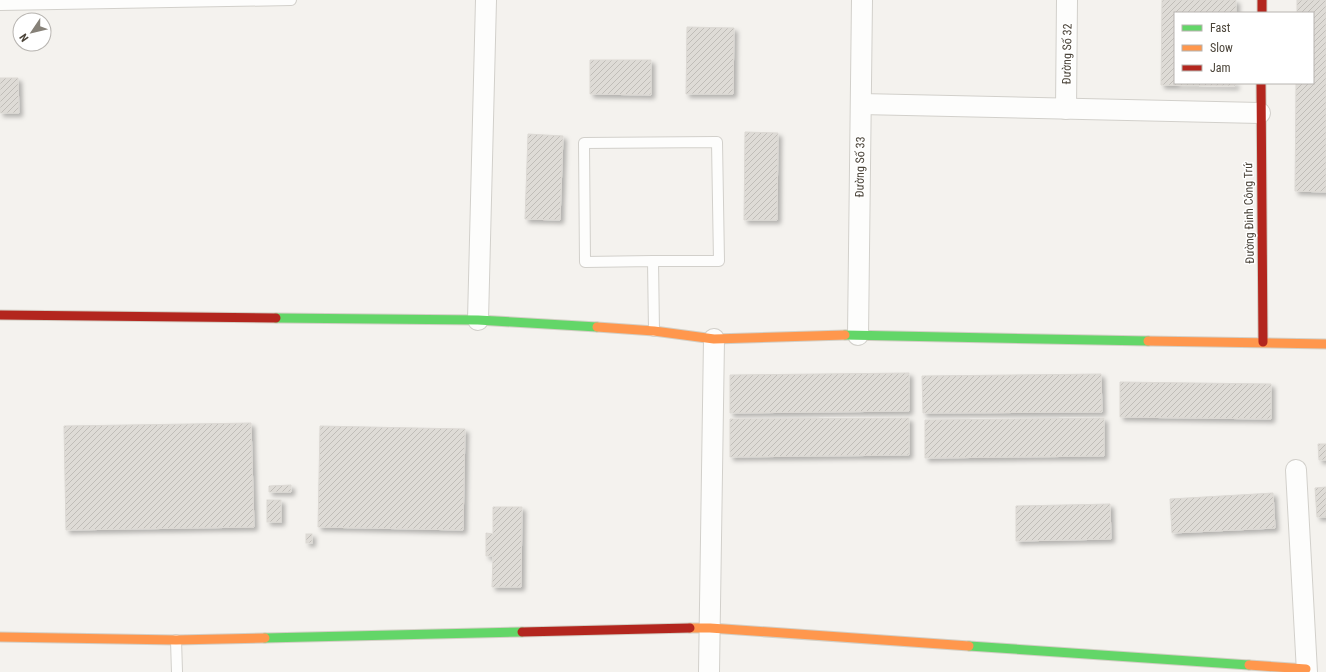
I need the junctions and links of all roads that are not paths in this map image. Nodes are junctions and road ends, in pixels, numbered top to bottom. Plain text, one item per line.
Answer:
1 (291, 0) edge
2 (486, 0) edge
3 (862, 0) edge
4 (1067, 0) edge
5 (1262, 0) edge
6 (0, 5) edge
7 (1262, 12) edge
8 (1261, 84) edge
9 (861, 104) junction
10 (1066, 109) junction
11 (1260, 112) junction
12 (653, 261) junction
13 (0, 315) edge
14 (478, 320) junction
15 (654, 331) junction
16 (858, 335) junction
17 (714, 339) junction
18 (1263, 342) junction
19 (1326, 344) edge
20 (1296, 470) dead end
21 (710, 628) junction
22 (0, 637) edge
23 (176, 640) junction
24 (1306, 670) edge
25 (178, 672) edge
26 (709, 672) edge

1 - 6 lane
2 - 14 street
3 - 9 street, Đường Số 33
4 - 10 street, Đường Số 32
5 - 7 street
8 - 11 street, Đường Đinh Công Trứ
9 - 10 street
9 - 16 street, Đường Số 33
10 - 11 street
11 - 18 street, Đường Đinh Công Trứ
12 - 12 lane
12 - 15 lane
13 - 14 street
14 - 15 street
15 - 17 street
16 - 17 street
16 - 18 street
17 - 21 street
18 - 19 street
20 - 24 street
21 - 23 street
21 - 24 street
21 - 26 street
22 - 23 street
23 - 25 lane

